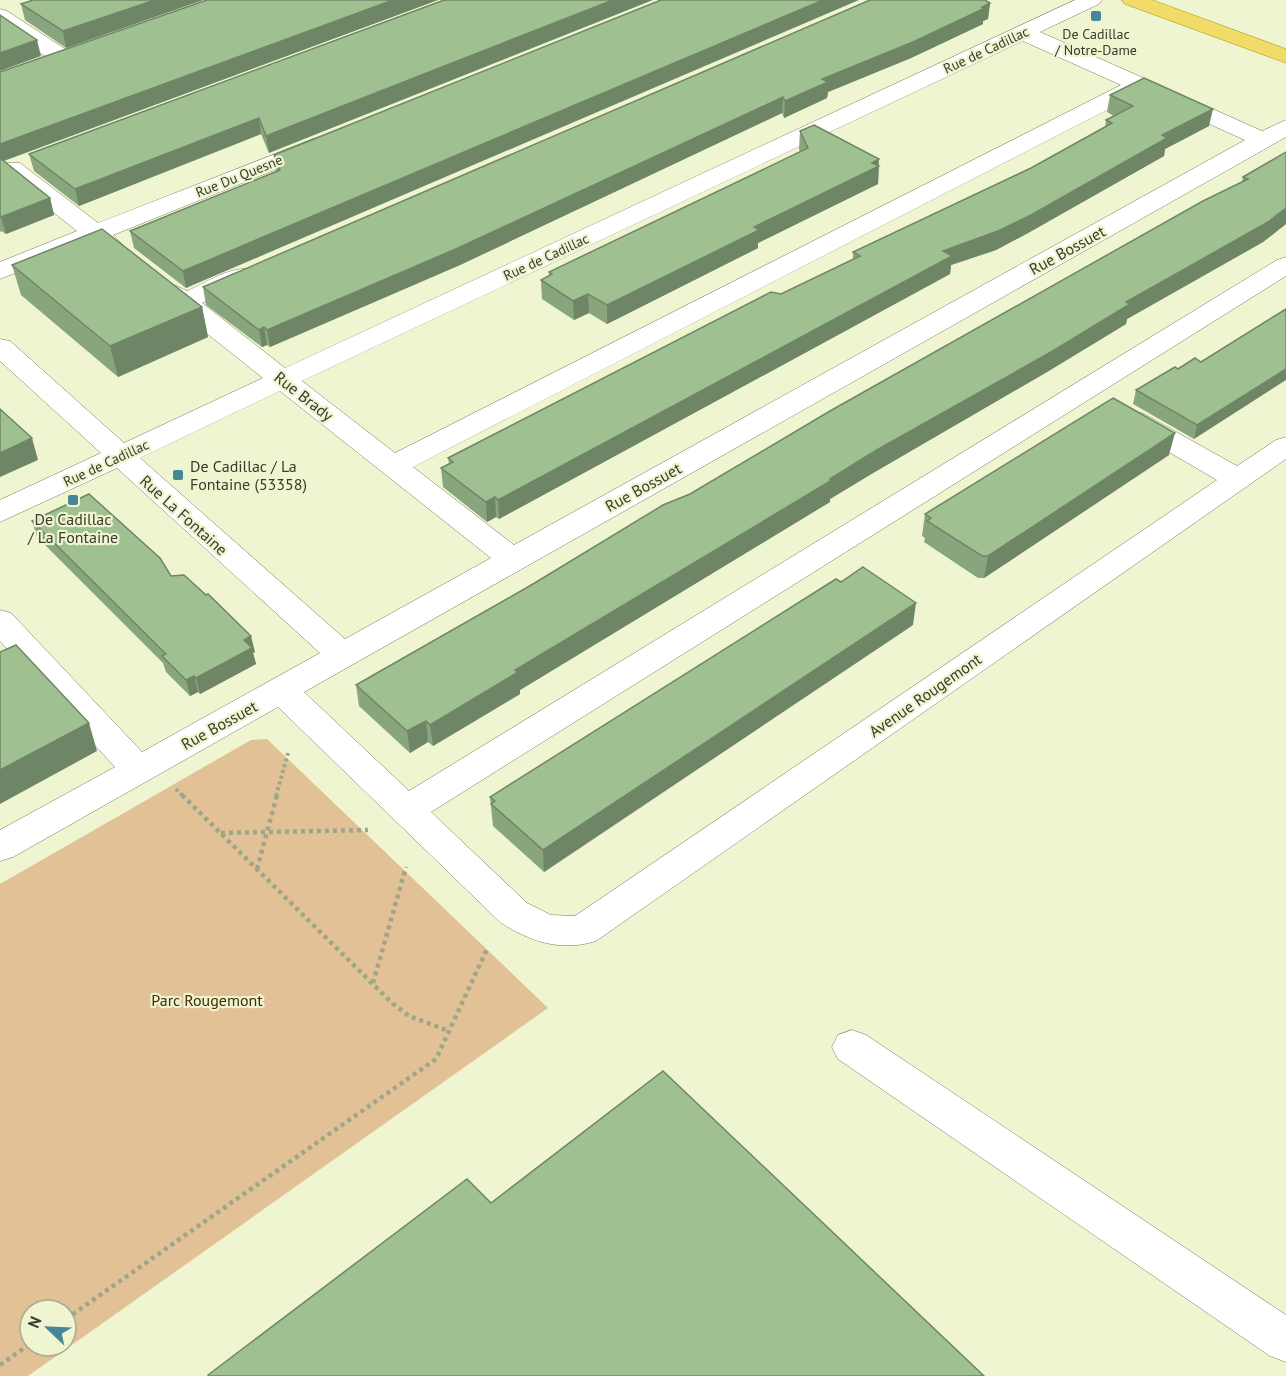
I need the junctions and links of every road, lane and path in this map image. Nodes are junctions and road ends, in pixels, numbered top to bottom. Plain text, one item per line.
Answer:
1 (20, 0) edge
2 (1092, 0) edge
3 (1131, 0) edge
4 (0, 6) edge
5 (0, 15) edge
6 (1024, 33) junction
7 (85, 50) edge
8 (1286, 56) edge
9 (63, 58) junction
10 (42, 65) edge
11 (1140, 84) junction
12 (1280, 131) edge
13 (336, 137) edge
14 (34, 160) edge
15 (94, 234) junction
16 (271, 264) edge
17 (1286, 265) edge
18 (0, 271) edge
19 (184, 302) junction
20 (0, 347) edge
21 (283, 380) junction
22 (1083, 390) junction
23 (1286, 446) edge
24 (120, 456) junction
25 (394, 465) junction
26 (1238, 479) junction
27 (0, 512) edge
28 (513, 560) junction
29 (0, 621) edge
30 (30, 654) junction
31 (343, 656) junction
32 (0, 669) edge
33 (281, 690) junction
34 (288, 753) dead end
35 (138, 770) junction
36 (170, 783) dead end
37 (405, 810) junction
38 (368, 830) dead end
39 (267, 832) junction
40 (221, 833) junction
41 (0, 847) edge
42 (406, 867) dead end
43 (257, 869) junction
44 (488, 947) dead end
45 (373, 984) junction
46 (449, 1031) junction
47 (852, 1047) dead end
48 (78, 1311) edge
49 (1286, 1341) edge
50 (18, 1352) edge
51 (0, 1365) edge

1 - 4 street
2 - 6 street, Rue de Cadillac
3 - 8 main road
5 - 9 street
6 - 11 street
6 - 21 street, Rue de Cadillac
7 - 9 street
9 - 10 street
11 - 12 street
11 - 25 street
12 - 28 street, Rue Bossuet
13 - 15 street, Rue Du Quesne
14 - 15 street, Rue Brady
15 - 18 street, Rue Du Quesne
15 - 19 street, Rue Brady
16 - 19 street
17 - 22 street
19 - 21 street, Rue Brady
20 - 24 street, Rue La Fontaine
21 - 24 street, Rue de Cadillac
21 - 25 street, Rue Brady
22 - 26 street
22 - 37 street
23 - 26 street, Avenue Rougemont
24 - 27 street, Rue de Cadillac
24 - 31 street, Rue La Fontaine
25 - 28 street, Rue Brady
26 - 37 street, Avenue Rougemont
28 - 31 street, Rue Bossuet
29 - 30 street
30 - 32 street
30 - 35 street
31 - 33 street, Rue Bossuet
33 - 35 street, Rue Bossuet
33 - 37 street
34 - 39 path
35 - 41 street, Rue Bossuet
36 - 40 path
38 - 39 path
39 - 40 path
39 - 43 path
40 - 43 path
42 - 45 path
43 - 45 path
44 - 46 path
45 - 46 path
46 - 48 path
47 - 49 street
50 - 51 path

